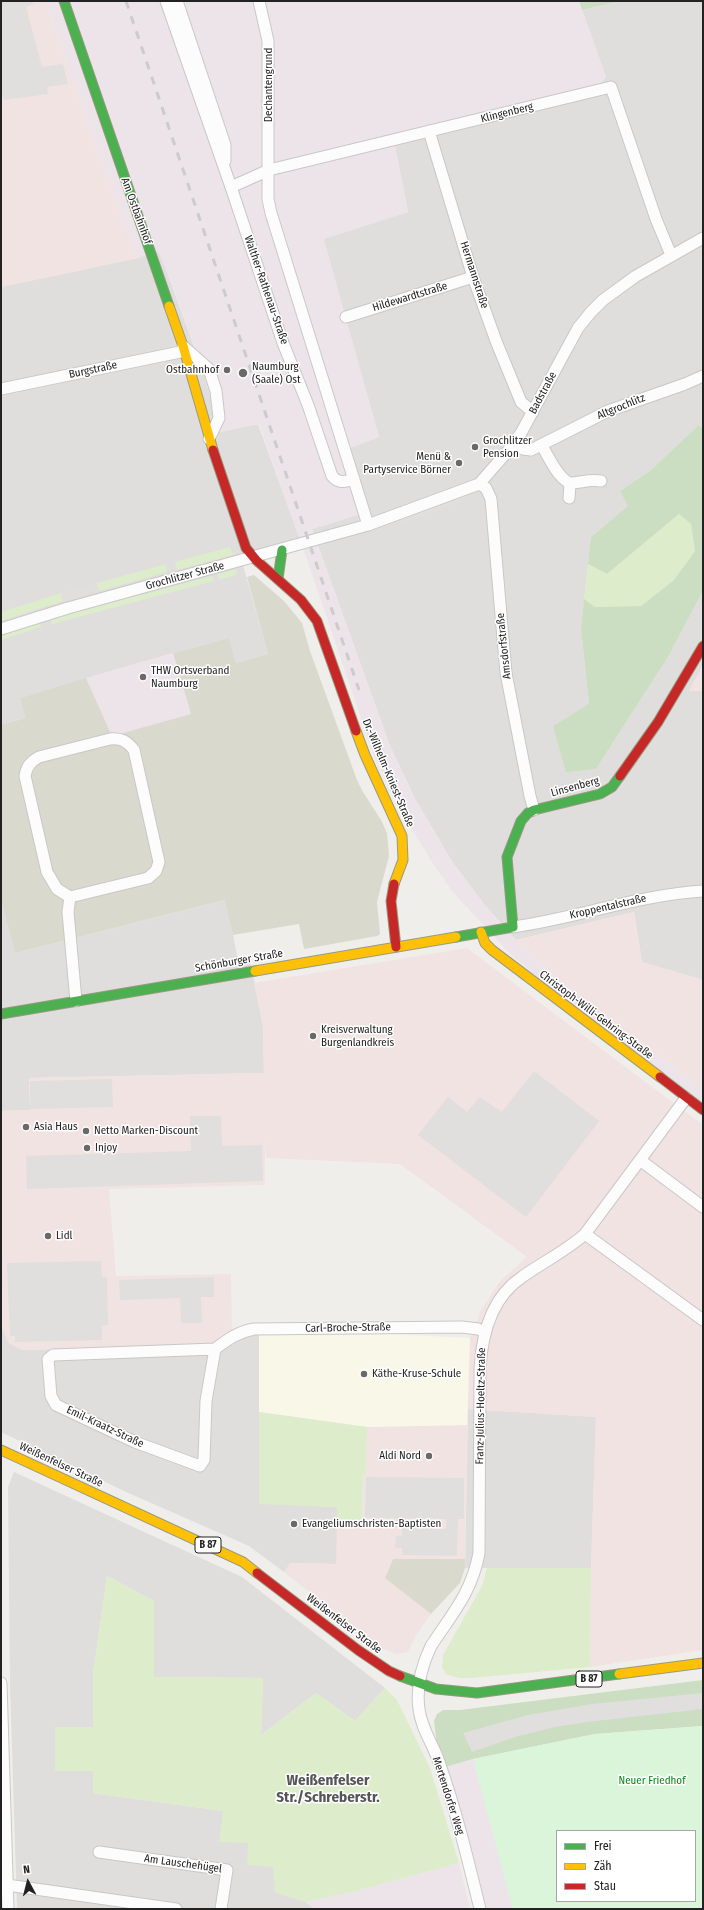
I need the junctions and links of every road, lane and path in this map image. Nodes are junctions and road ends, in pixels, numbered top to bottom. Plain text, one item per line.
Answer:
1 (64, 1) edge
2 (166, 1) edge
3 (178, 1) edge
4 (259, 1) edge
5 (429, 131) junction
6 (225, 170) junction
7 (269, 170) junction
8 (231, 187) junction
9 (703, 238) edge
10 (672, 255) junction
11 (473, 277) junction
12 (346, 317) dead end
13 (184, 348) junction
14 (703, 376) edge
15 (1, 389) edge
16 (533, 412) junction
17 (210, 438) junction
18 (513, 444) junction
19 (542, 446) junction
20 (354, 479) junction
21 (601, 481) dead end
22 (479, 484) junction
23 (570, 484) junction
24 (569, 498) dead end
25 (368, 525) junction
26 (282, 550) junction
27 (253, 557) junction
28 (278, 579) junction
29 (1, 629) edge
30 (703, 646) edge
31 (534, 810) junction
32 (703, 891) edge
33 (70, 897) junction
34 (513, 927) junction
35 (481, 932) junction
36 (396, 947) junction
37 (76, 1001) junction
38 (1, 1014) edge
39 (686, 1098) junction
40 (703, 1110) edge
41 (640, 1160) junction
42 (703, 1207) edge
43 (585, 1234) junction
44 (703, 1320) edge
45 (485, 1332) junction
46 (215, 1349) junction
47 (1, 1450) edge
48 (703, 1664) edge
49 (1, 1683) edge
50 (420, 1684) junction
51 (99, 1852) dead end
52 (7, 1885) junction
53 (8, 1909) edge
54 (176, 1909) edge
55 (221, 1909) edge
56 (480, 1909) edge

1 - 13 main road, Am Ostbahnhof
2 - 6 street, Walther-Rathenau-Straße
3 - 6 street, Walther-Rathenau-Straße
4 - 7 street, Dechantengrund
5 - 7 street, Klingenberg
5 - 10 street, Klingenberg
5 - 11 street, Hermannstraße
6 - 8 street, Walther-Rathenau-Straße
7 - 8 street, Klingenberg
7 - 20 street, Dechantengrund
8 - 20 street, Walther-Rathenau-Straße
9 - 10 street, Badstraße
10 - 16 street, Badstraße
11 - 12 street, Hildewardtstraße
11 - 16 street, Hermannstraße
13 - 15 street, Burgstraße
13 - 17 main road, Am Ostbahnhof
13 - 17 street, Am Ostbahnhof
14 - 19 street, Altgrochlitz
16 - 18 street, Badstraße
17 - 27 main road, Am Ostbahnhof
18 - 19 street, Altgrochlitz
18 - 22 street, Badstraße
19 - 23 street
20 - 25 street, Dechantengrund
21 - 23 street
22 - 25 street, Badstraße
22 - 31 street, Amsdorfstraße
23 - 24 street
25 - 26 street, Grochlitzer Straße
26 - 27 street, Grochlitzer Straße
26 - 28 main road
27 - 28 main road, Dr.-Wilhelm-Kniest-Straße
27 - 29 street, Grochlitzer Straße
28 - 36 main road, Dr.-Wilhelm-Kniest-Straße
30 - 31 main road, Linsenberg
31 - 34 main road
32 - 34 street, Kroppentalstraße
33 - 33 street
33 - 37 street
34 - 35 main road
35 - 36 main road, Schönburger Straße
35 - 39 main road, Christoph-Willi-Gehring-Straße
36 - 37 main road, Schönburger Straße
37 - 38 main road, Schönburger Straße
39 - 40 main road, Christoph-Willi-Gehring-Straße
39 - 41 street, Franz-Julius-Hoeltz-Straße
41 - 42 street
41 - 43 street, Franz-Julius-Hoeltz-Straße
43 - 44 street
43 - 45 street, Franz-Julius-Hoeltz-Straße
45 - 46 street, Carl-Broche-Straße
45 - 50 street, Franz-Julius-Hoeltz-Straße
46 - 46 street, Emil-Kraatz-Straße
47 - 50 main road, Weißenfelser Straße / B 87
48 - 50 main road, Weißenfelser Straße / B 87
49 - 52 street
50 - 56 street, Mertendorfer Weg
51 - 55 street, Am Lauschehügel
52 - 53 street
52 - 54 street

